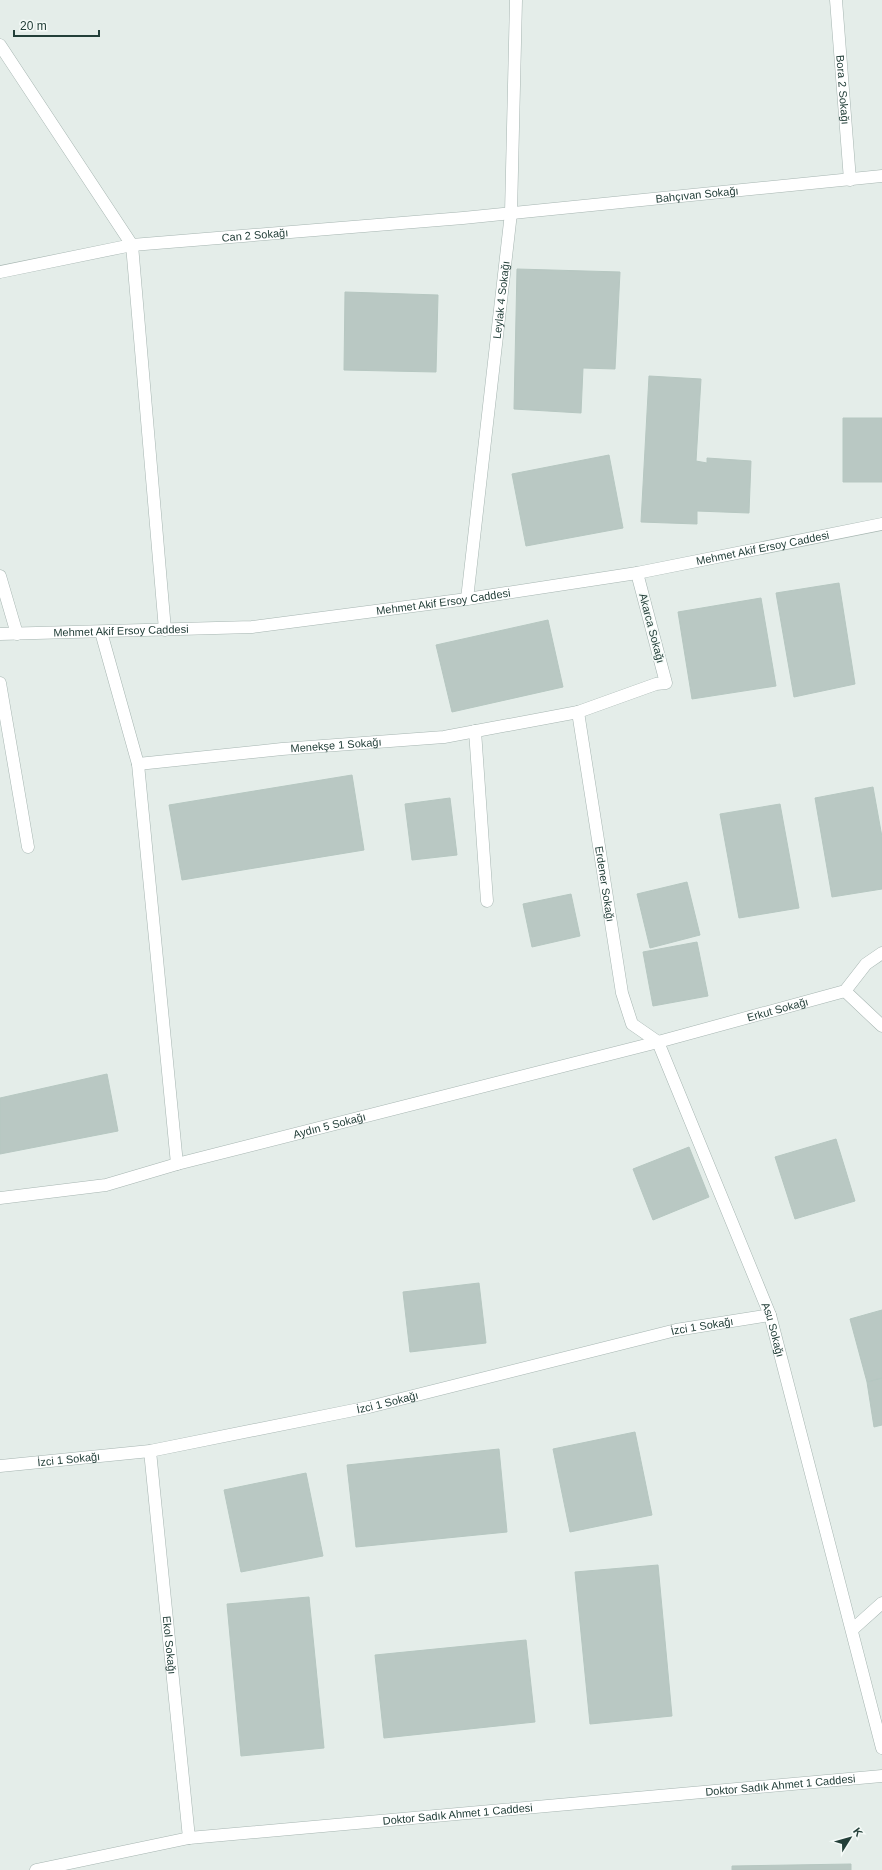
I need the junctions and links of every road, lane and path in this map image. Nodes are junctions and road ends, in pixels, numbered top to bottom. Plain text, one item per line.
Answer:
1 (516, 0) edge
2 (836, 0) edge
3 (0, 45) edge
4 (882, 176) edge
5 (850, 180) junction
6 (511, 213) junction
7 (132, 245) junction
8 (0, 272) edge
9 (882, 524) edge
10 (637, 573) junction
11 (0, 576) edge
12 (467, 599) junction
13 (165, 630) junction
14 (101, 632) junction
15 (0, 634) edge
16 (17, 634) junction
17 (0, 683) edge
18 (666, 683) joint
19 (578, 712) junction
20 (475, 731) junction
21 (138, 764) junction
22 (28, 847) dead end
23 (487, 901) dead end
24 (882, 953) edge
25 (845, 991) junction
26 (882, 1026) edge
27 (658, 1042) junction
28 (177, 1164) junction
29 (0, 1198) edge
30 (770, 1315) junction
31 (150, 1452) junction
32 (0, 1466) edge
33 (882, 1603) edge
34 (853, 1630) junction
35 (882, 1748) edge
36 (882, 1776) edge
37 (189, 1838) junction
38 (36, 1870) edge

1 - 6 street, Leylak 4 Sokağı
2 - 5 street, Bora 2 Sokağı
3 - 7 street
4 - 5 street, Bahçıvan Sokağı
5 - 6 street, Bahçıvan Sokağı
6 - 7 street, Can 2 Sokağı
6 - 12 street, Leylak 4 Sokağı
7 - 8 street, Can 2 Sokağı
7 - 13 street
9 - 10 street, Mehmet Akif Ersoy Caddesi
10 - 12 street, Mehmet Akif Ersoy Caddesi
10 - 18 street, Akarca Sokağı
11 - 16 street
12 - 13 street, Mehmet Akif Ersoy Caddesi
13 - 14 street, Mehmet Akif Ersoy Caddesi
14 - 16 street, Mehmet Akif Ersoy Caddesi
14 - 21 street
15 - 16 street, Mehmet Akif Ersoy Caddesi
17 - 22 street
18 - 19 street, Menekşe 1 Sokağı
19 - 20 street, Menekşe 1 Sokağı
19 - 27 street, Erdener Sokağı
20 - 21 street, Menekşe 1 Sokağı
20 - 23 street
21 - 28 street
24 - 25 street
25 - 26 street
25 - 27 street, Erkut Sokağı
27 - 28 street, Aydın 5 Sokağı
27 - 30 street, Asu Sokağı
28 - 29 street, Aydın 5 Sokağı
30 - 31 street, İzci 1 Sokağı
30 - 34 street, Asu Sokağı
31 - 32 street, İzci 1 Sokağı
31 - 37 street, Ekol Sokağı
33 - 34 street
34 - 35 street, Asu Sokağı
36 - 37 street, Doktor Sadık Ahmet 1 Caddesi
37 - 38 street, Doktor Sadık Ahmet 1 Caddesi

